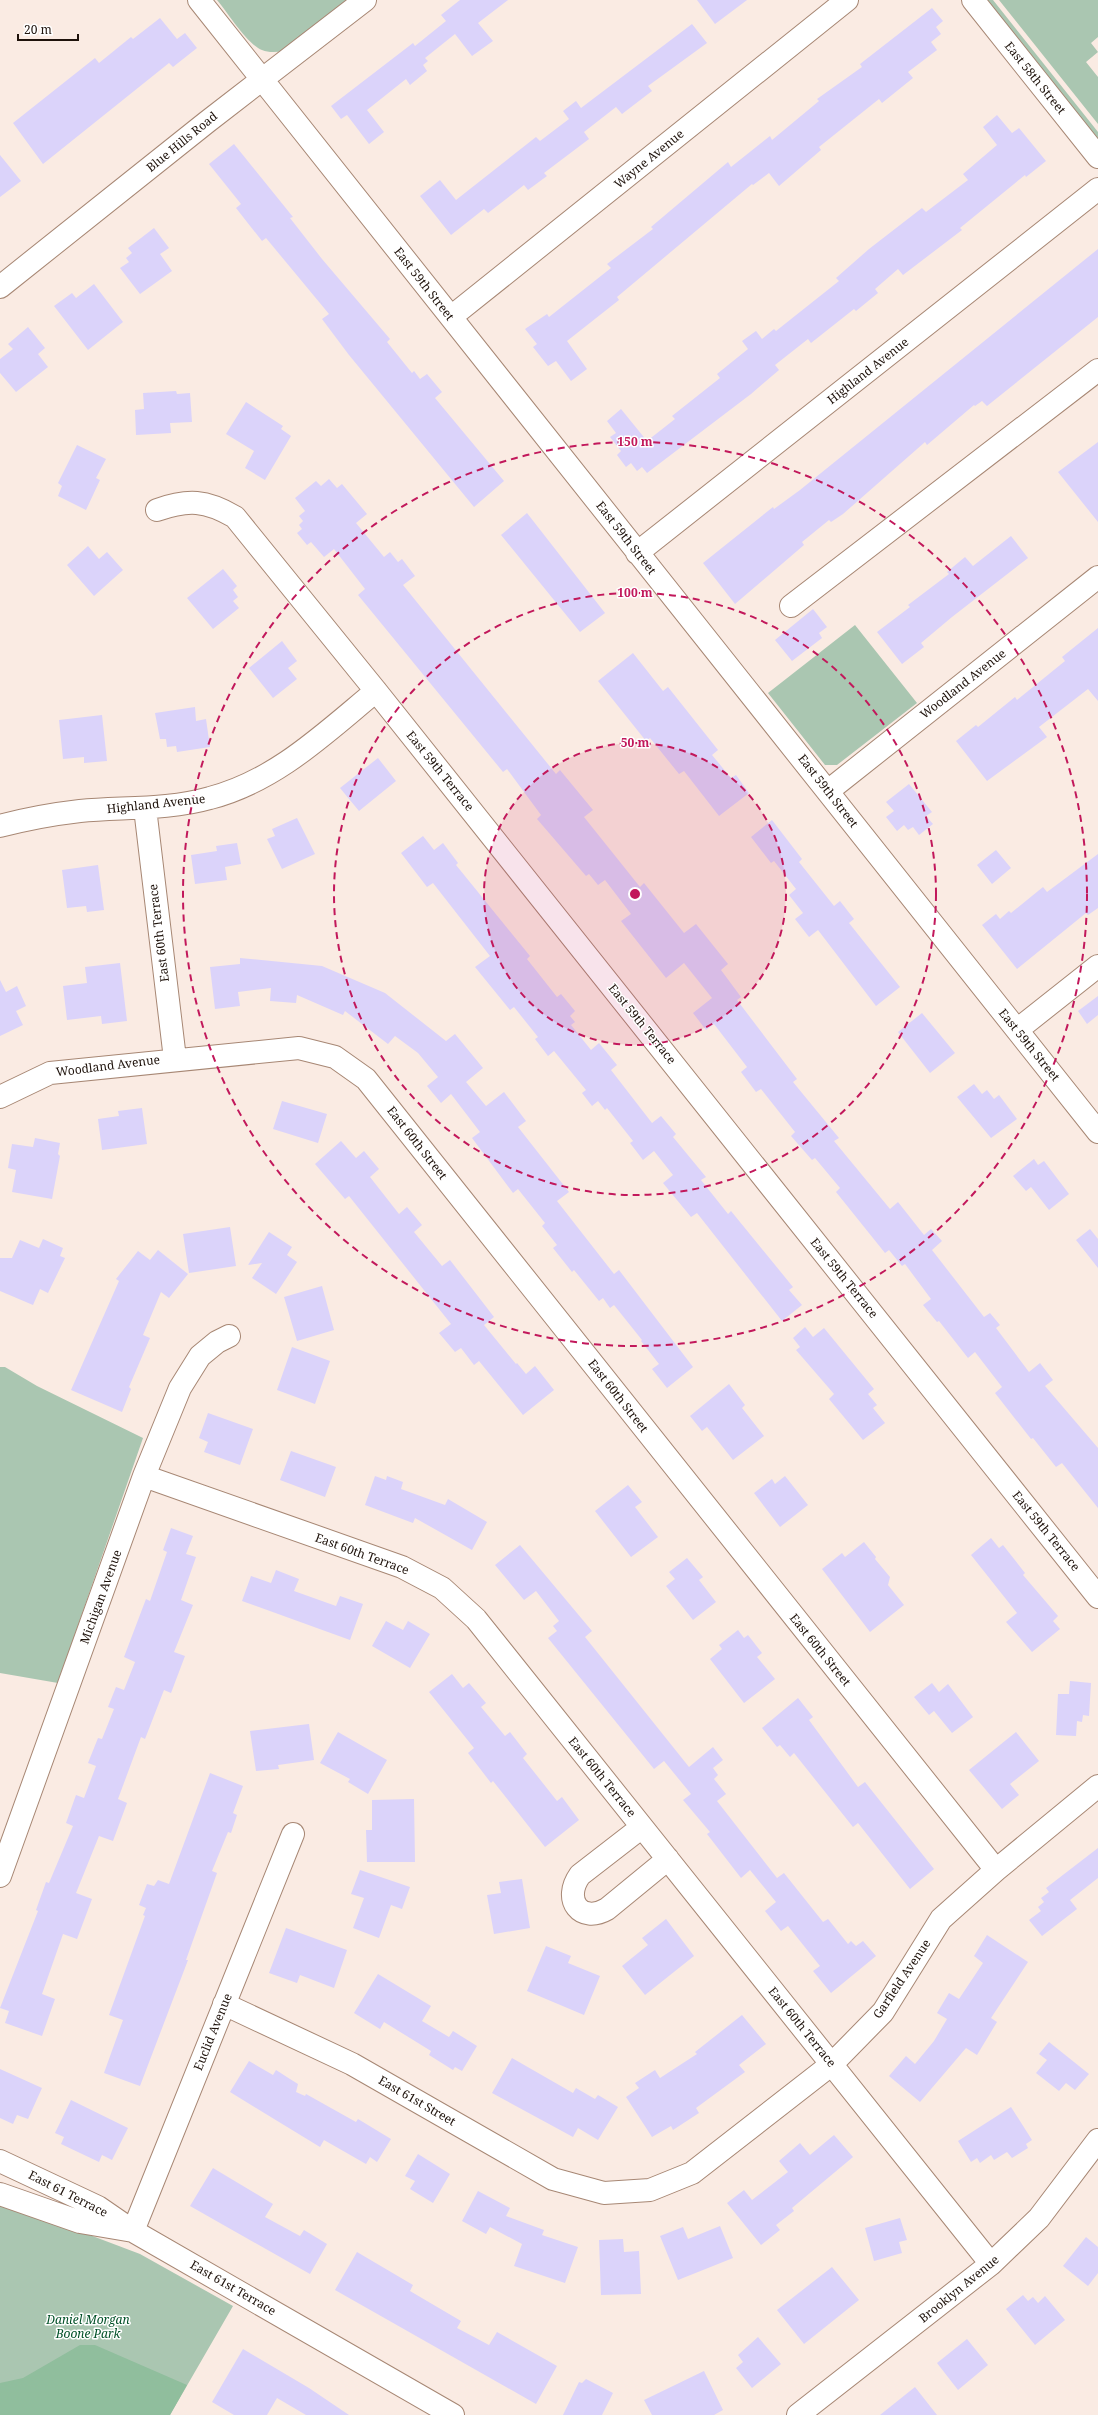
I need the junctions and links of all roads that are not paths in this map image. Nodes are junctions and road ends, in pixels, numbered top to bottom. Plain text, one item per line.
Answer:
1 (199, 0) edge
2 (366, 0) edge
3 (847, 0) edge
4 (973, 0) edge
5 (262, 80) junction
6 (1098, 157) edge
7 (1098, 189) edge
8 (0, 287) edge
9 (451, 317) junction
10 (1098, 370) edge
11 (157, 510) dead end
12 (638, 553) junction
13 (1098, 577) edge
14 (791, 606) dead end
15 (376, 691) junction
16 (828, 791) junction
17 (145, 808) junction
18 (0, 826) edge
19 (1098, 966) edge
20 (1017, 1030) junction
21 (174, 1059) junction
22 (0, 1097) edge
23 (1098, 1132) edge
24 (229, 1336) dead end
25 (144, 1476) junction
26 (1098, 1597) edge
27 (1098, 1786) edge
28 (642, 1827) junction
29 (293, 1834) dead end
30 (668, 1859) junction
31 (996, 1870) junction
32 (0, 1876) edge
33 (224, 2004) junction
34 (832, 2064) junction
35 (1098, 2140) edge
36 (0, 2161) edge
37 (611, 2193) joint
38 (0, 2194) edge
39 (133, 2231) junction
40 (991, 2264) junction
41 (453, 2415) edge
42 (798, 2415) edge

1 - 5 street, East 59th Street
2 - 5 street, Blue Hills Road
3 - 9 street, Wayne Avenue
4 - 6 street, East 58th Street
5 - 8 street, Blue Hills Road
5 - 9 street, East 59th Street
7 - 12 street, Highland Avenue
9 - 12 street, East 59th Street
10 - 14 street
11 - 15 street, East 59th Terrace
12 - 16 street, East 59th Street
13 - 16 street, Woodland Avenue
15 - 17 street, Highland Avenue
15 - 26 street, East 59th Terrace
16 - 20 street, East 59th Street
17 - 18 street, Highland Avenue
17 - 21 street, East 60th Terrace
19 - 20 street
20 - 23 street, East 59th Street
21 - 22 street, Woodland Avenue
21 - 31 street, East 60th Street
24 - 25 street, Michigan Avenue
25 - 28 street, East 60th Terrace
25 - 32 street, Michigan Avenue
27 - 31 street, Garfield Avenue
28 - 30 street
28 - 30 street, East 60th Terrace
29 - 33 street, Euclid Avenue
30 - 34 street, East 60th Terrace
31 - 34 street, Garfield Avenue
33 - 37 street, East 61st Street
33 - 39 street, Euclid Avenue
34 - 37 street, Garfield Avenue
34 - 40 street, East 60th Terrace
35 - 40 street, Brooklyn Avenue
36 - 39 street, East 61 Terrace
38 - 39 street, East 61st Terrace
39 - 41 street, East 61st Terrace
40 - 42 street, Brooklyn Avenue

